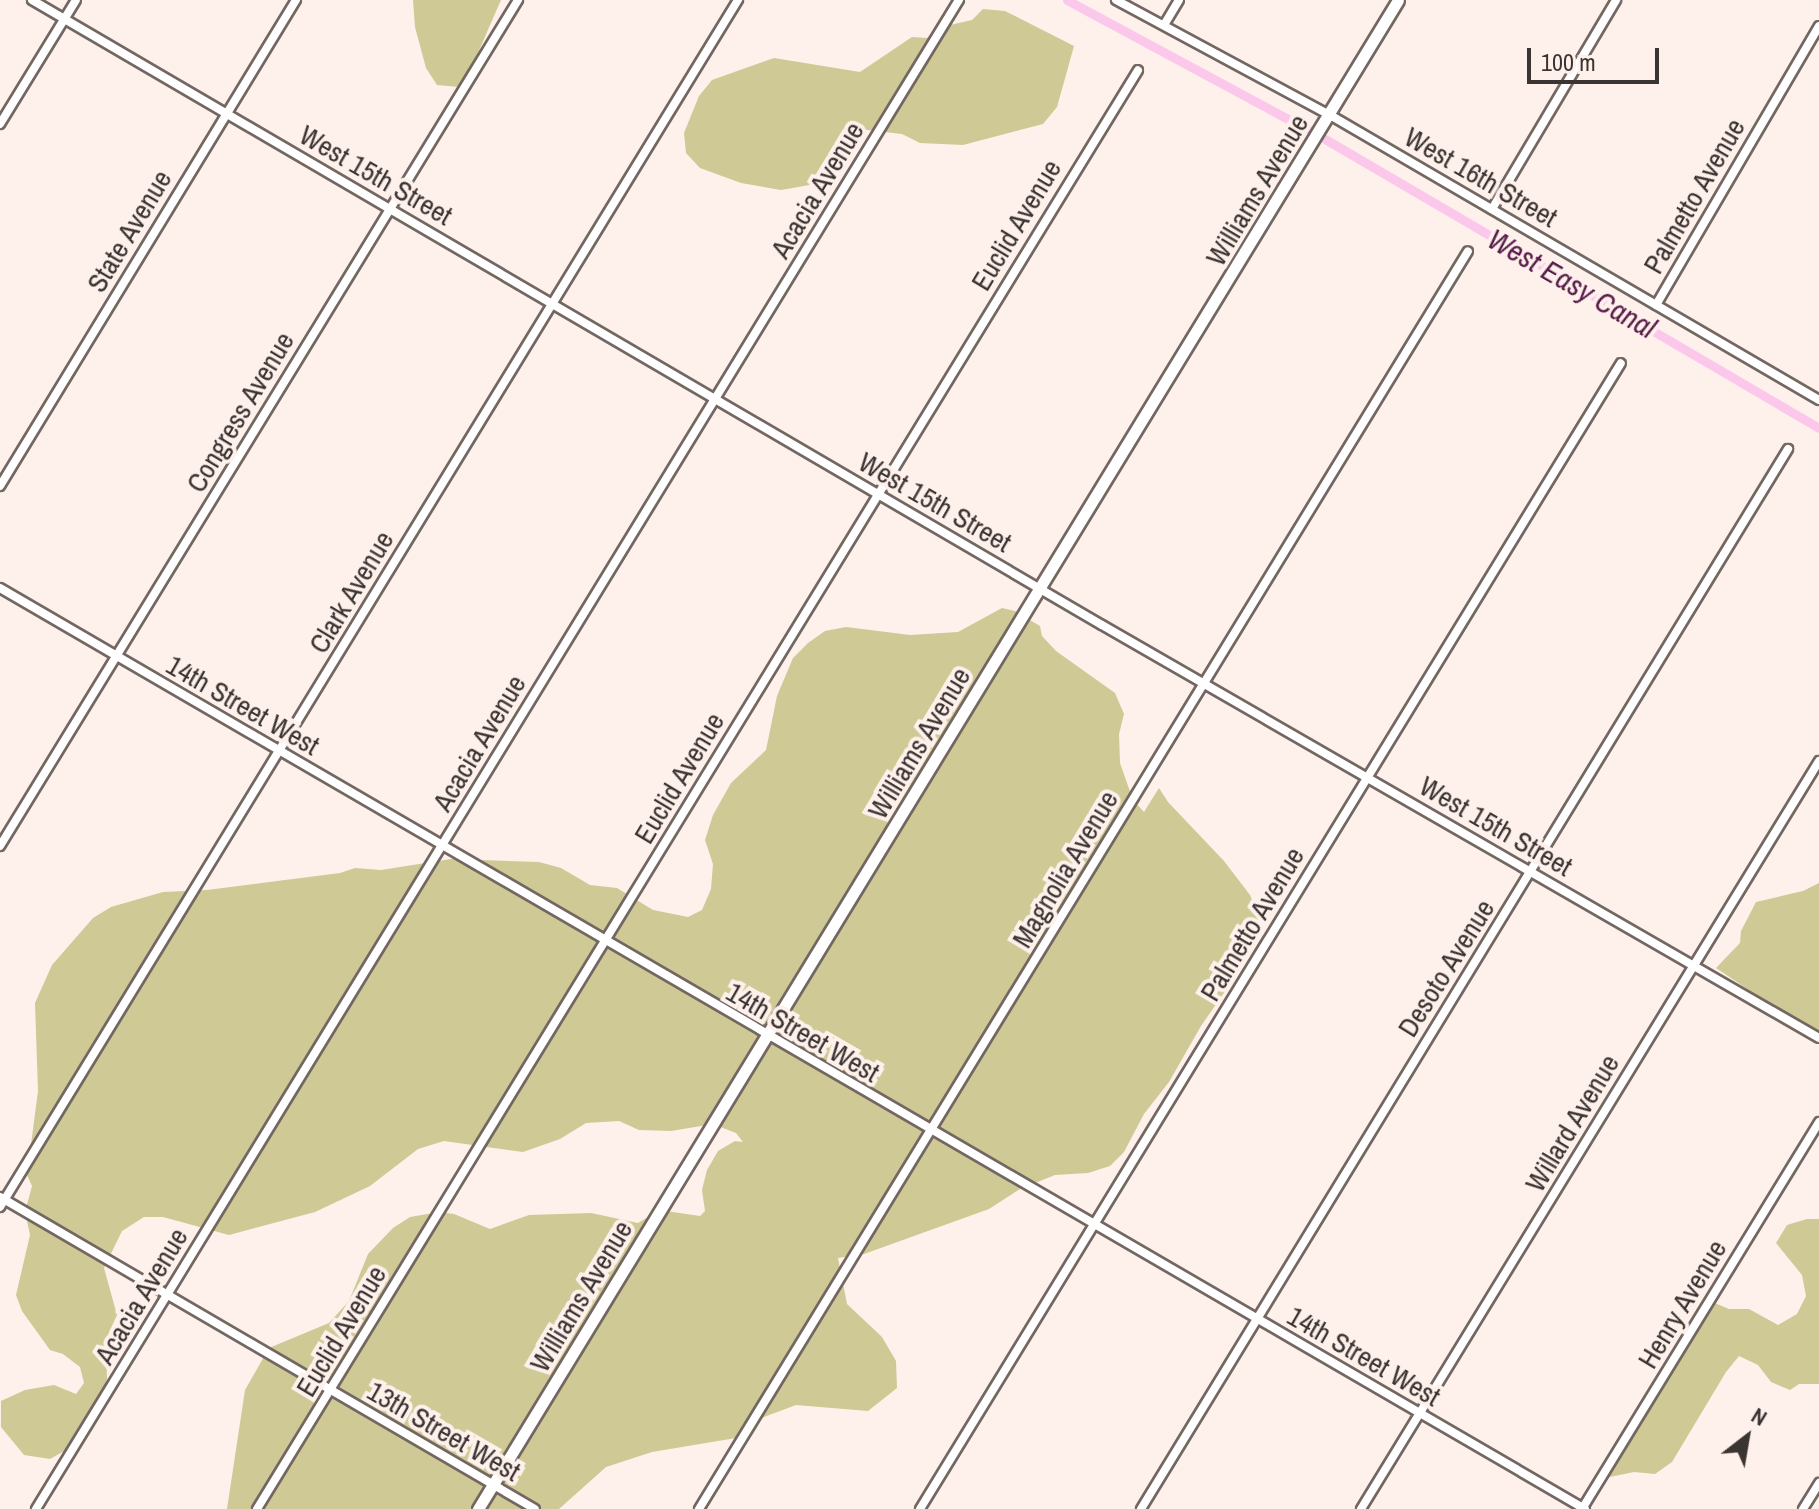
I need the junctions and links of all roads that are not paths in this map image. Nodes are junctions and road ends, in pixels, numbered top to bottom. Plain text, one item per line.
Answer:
1 (32, 0) edge
2 (76, 0) edge
3 (296, 0) edge
4 (518, 0) edge
5 (738, 0) edge
6 (959, 0) edge
7 (1116, 0) edge
8 (1179, 0) edge
9 (1398, 0) edge
10 (1616, 0) edge
11 (64, 19) junction
12 (1164, 25) junction
13 (1819, 26) edge
14 (1138, 70) dead end
15 (226, 114) junction
16 (1330, 115) junction
17 (0, 124) edge
18 (390, 209) junction
19 (1492, 209) junction
20 (1468, 251) dead end
21 (553, 304) junction
22 (1656, 305) junction
23 (1621, 363) dead end
24 (715, 399) junction
25 (1819, 399) edge
26 (1788, 449) dead end
27 (0, 486) edge
28 (878, 494) junction
29 (0, 588) edge
30 (1041, 589) junction
31 (116, 656) junction
32 (1204, 683) junction
33 (278, 752) junction
34 (1819, 761) edge
35 (1368, 777) junction
36 (0, 846) edge
37 (441, 846) junction
38 (1530, 872) junction
39 (605, 942) junction
40 (1694, 966) junction
41 (767, 1036) junction
42 (1819, 1038) edge
43 (1819, 1122) edge
44 (930, 1131) junction
45 (2, 1201) edge
46 (1094, 1225) junction
47 (167, 1295) junction
48 (1257, 1319) junction
49 (330, 1390) junction
50 (1420, 1414) junction
51 (1819, 1483) edge
52 (493, 1485) junction
53 (36, 1509) edge
54 (257, 1509) edge
55 (478, 1509) edge
56 (535, 1509) edge
57 (699, 1509) edge
58 (920, 1509) edge
59 (1141, 1509) edge
60 (1361, 1509) edge
61 (1584, 1509) edge
62 (1803, 1509) edge

1 - 11 street, West 15th Street
2 - 11 street
3 - 15 street, State Avenue
4 - 18 street, Congress Avenue
5 - 21 street, Clark Avenue
6 - 24 street, Acacia Avenue
7 - 12 street, West 16th Street
8 - 12 street
9 - 16 street, Williams Avenue
10 - 19 street
11 - 15 street, West 15th Street
11 - 17 street
12 - 16 street, West 16th Street
13 - 22 street, Palmetto Avenue
14 - 28 street, Euclid Avenue
15 - 18 street, West 15th Street
15 - 27 street, State Avenue
16 - 19 street, West 16th Street
16 - 30 street, Williams Avenue
18 - 21 street, West 15th Street
18 - 31 street, Congress Avenue
19 - 22 street, West 16th Street
20 - 32 street, Magnolia Avenue
21 - 24 street, West 15th Street
21 - 33 street, Clark Avenue
22 - 25 street, West 16th Street
23 - 35 street, Palmetto Avenue
24 - 28 street, West 15th Street
24 - 37 street, Acacia Avenue
26 - 38 street, Desoto Avenue
28 - 30 street, West 15th Street
28 - 39 street, Euclid Avenue
29 - 31 street, 14th Street West
30 - 32 street, West 15th Street
30 - 41 street, Williams Avenue
31 - 33 street, 14th Street West
31 - 36 street, Congress Avenue
32 - 35 street, West 15th Street
32 - 44 street, Magnolia Avenue
33 - 37 street, 14th Street West
33 - 45 street, Clark Avenue
34 - 40 street, Willard Avenue
35 - 38 street, West 15th Street
35 - 46 street, Palmetto Avenue
37 - 39 street, 14th Street West
37 - 47 street, Acacia Avenue
38 - 40 street, West 15th Street
38 - 48 street, Desoto Avenue
39 - 41 street, 14th Street West
39 - 49 street, Euclid Avenue
40 - 42 street, West 15th Street
40 - 50 street, Willard Avenue
41 - 44 street, 14th Street West
41 - 52 street, Williams Avenue
43 - 61 street, Henry Avenue
44 - 46 street, 14th Street West
44 - 57 street, Magnolia Avenue
45 - 47 street, 13th Street West
46 - 48 street, 14th Street West
46 - 58 street, Palmetto Avenue
47 - 49 street, 13th Street West
47 - 53 street, Acacia Avenue
48 - 50 street, 14th Street West
48 - 59 street, Desoto Avenue
49 - 52 street, 13th Street West
49 - 54 street, Euclid Avenue
50 - 60 street, Willard Avenue
50 - 61 street, 14th Street West
51 - 62 street
52 - 55 street, Williams Avenue
52 - 56 street, 13th Street West

